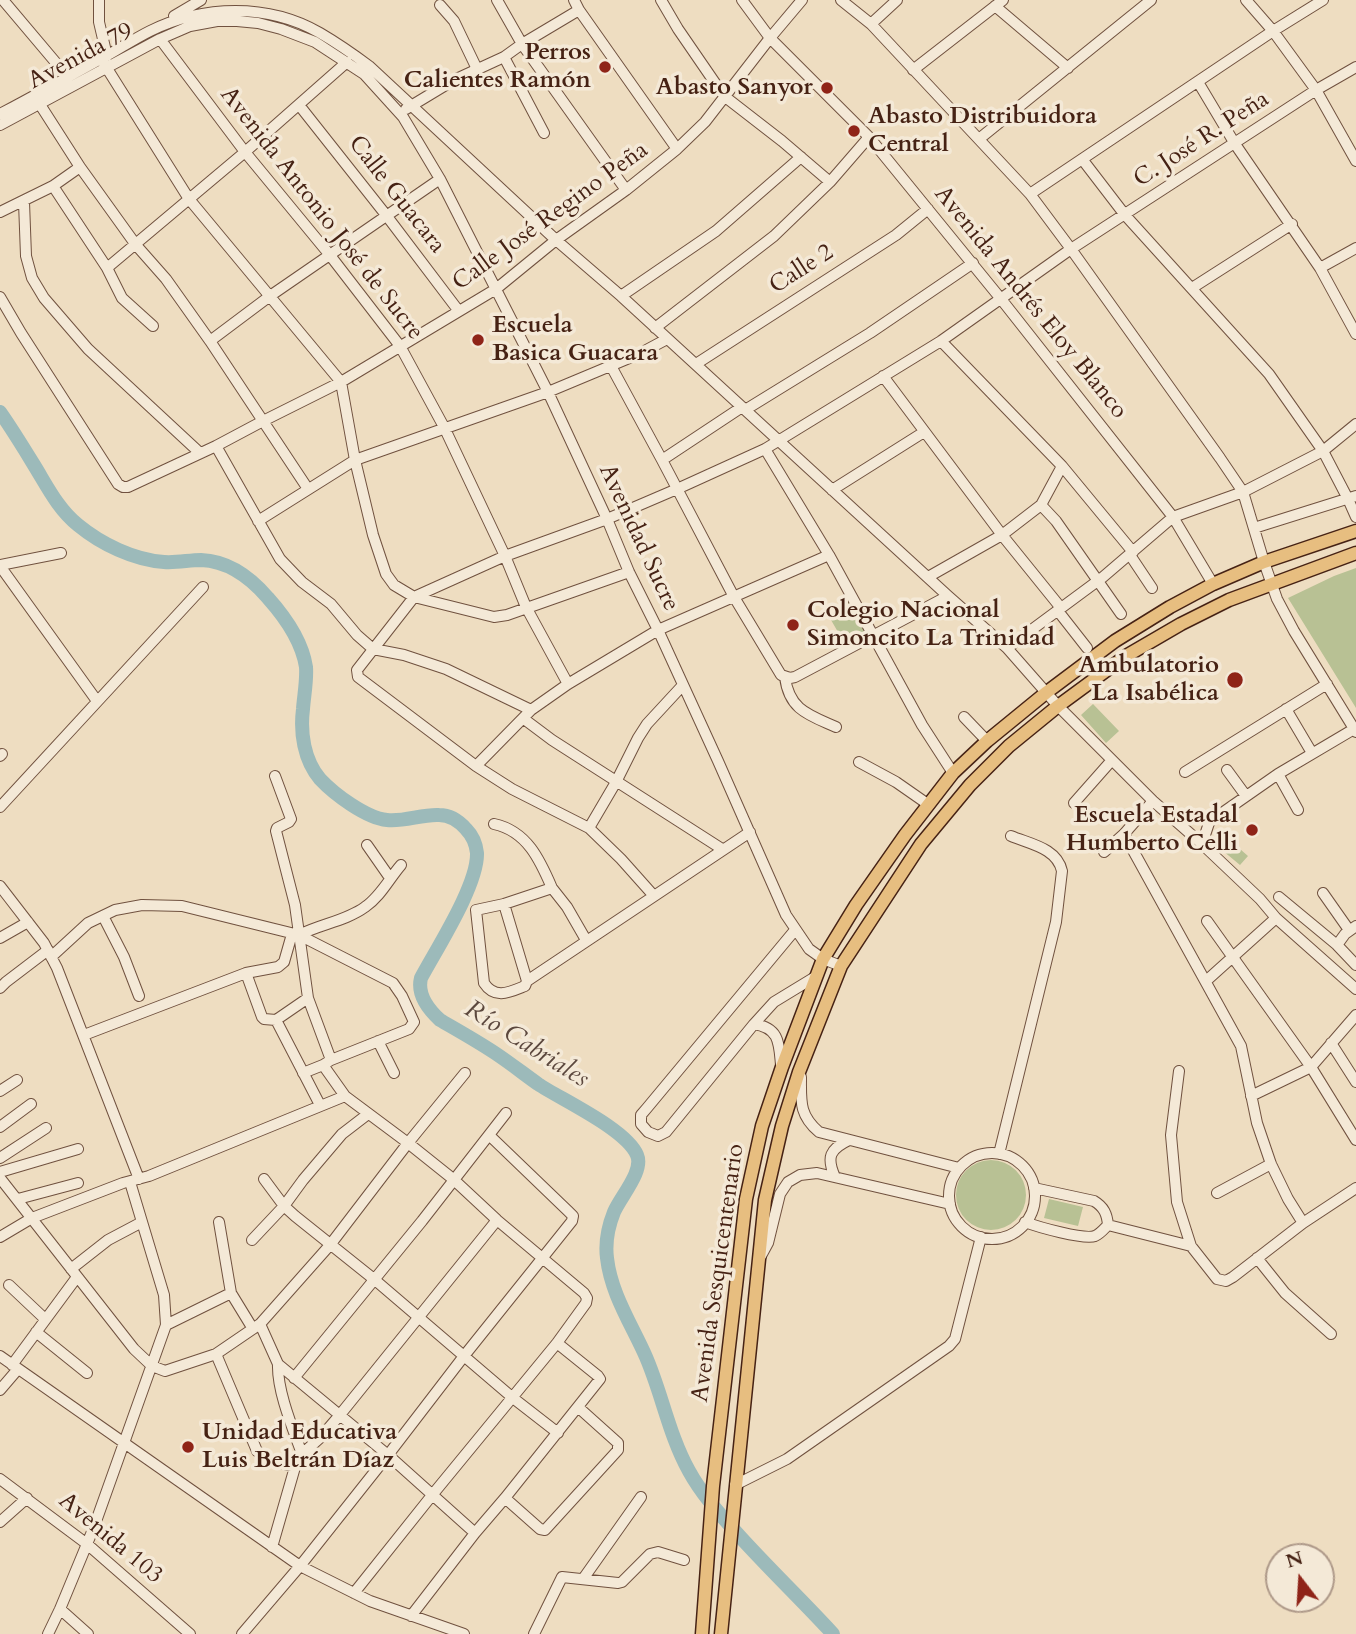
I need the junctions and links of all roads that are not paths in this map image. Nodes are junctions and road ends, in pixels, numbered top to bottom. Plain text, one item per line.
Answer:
1 (3, 0) edge
2 (99, 0) edge
3 (201, 0) edge
4 (497, 0) edge
5 (574, 0) edge
6 (661, 0) edge
7 (742, 0) edge
8 (802, 0) edge
9 (841, 0) edge
10 (897, 0) edge
11 (1246, 0) edge
12 (1324, 0) edge
13 (1145, 2) edge
14 (999, 3) edge
15 (440, 5) dead end
16 (579, 10) junction
17 (871, 24) junction
18 (150, 31) junction
19 (1273, 31) junction
20 (769, 38) junction
21 (160, 39) junction
22 (522, 44) junction
23 (504, 57) junction
24 (105, 61) junction
25 (347, 62) junction
26 (1356, 67) edge
27 (1068, 68) junction
28 (477, 69) junction
29 (914, 70) junction
30 (68, 77) junction
31 (1198, 82) junction
32 (1316, 90) junction
33 (724, 96) junction
34 (39, 103) junction
35 (299, 105) junction
36 (412, 106) junction
37 (0, 114) edge
38 (401, 115) junction
39 (0, 125) edge
40 (544, 133) dead end
41 (869, 137) junction
42 (978, 139) junction
43 (1235, 144) junction
44 (677, 149) junction
45 (245, 152) junction
46 (801, 157) junction
47 (1082, 159) junction
48 (1356, 161) edge
49 (79, 167) junction
50 (440, 179) junction
51 (830, 182) junction
52 (53, 186) junction
53 (626, 190) junction
54 (1030, 194) junction
55 (190, 199) junction
56 (24, 202) junction
57 (928, 209) junction
58 (0, 212) edge
59 (386, 215) junction
60 (1125, 215) junction
61 (1292, 225) junction
62 (556, 240) junction
63 (136, 245) junction
64 (1356, 248) edge
65 (1071, 249) junction
66 (330, 254) junction
67 (973, 263) junction
68 (107, 268) junction
69 (1320, 268) junction
70 (1192, 288) junction
71 (496, 289) junction
72 (270, 296) junction
73 (621, 296) junction
74 (0, 297) edge
75 (1002, 299) junction
76 (458, 310) junction
77 (153, 326) dead end
78 (655, 328) junction
79 (1356, 334) edge
80 (667, 338) junction
81 (210, 341) junction
82 (940, 341) junction
83 (400, 346) junction
84 (696, 364) junction
85 (611, 366) junction
86 (883, 376) junction
87 (341, 382) junction
88 (548, 392) junction
89 (744, 409) junction
90 (263, 421) junction
91 (1356, 424) edge
92 (444, 427) junction
93 (924, 432) junction
94 (778, 440) junction
95 (216, 446) junction
96 (765, 449) junction
97 (1323, 452) junction
98 (200, 453) junction
99 (355, 460) junction
100 (662, 460) junction
101 (1062, 466) junction
102 (308, 489) junction
103 (677, 489) junction
104 (832, 490) junction
105 (1243, 492) junction
106 (1352, 497) edge
107 (1041, 505) junction
108 (1173, 517) junction
109 (1356, 517) edge
110 (607, 519) junction
111 (257, 521) junction
112 (1254, 528) junction
113 (1356, 531) edge
114 (1002, 535) junction
115 (1356, 553) edge
116 (61, 554) dead end
117 (1131, 554) junction
118 (829, 555) junction
119 (505, 556) junction
120 (1264, 562) junction
121 (0, 566) edge
122 (629, 572) junction
123 (928, 577) junction
124 (1097, 582) junction
125 (1213, 584) junction
126 (1272, 584) junction
127 (203, 587) dead end
128 (1152, 588) dead end
129 (948, 596) junction
130 (414, 597) junction
131 (734, 597) junction
132 (526, 607) junction
133 (1060, 609) junction
134 (1121, 614) dead end
135 (658, 630) junction
136 (873, 636) junction
137 (1007, 648) junction
138 (1087, 648) dead end
139 (373, 649) junction
140 (785, 677) junction
141 (568, 684) junction
142 (1327, 684) junction
143 (683, 685) junction
144 (1046, 692) junction
145 (97, 701) junction
146 (1058, 706) junction
147 (1286, 709) junction
148 (531, 710) junction
149 (964, 717) dead end
150 (524, 719) junction
151 (836, 727) dead end
152 (1355, 731) edge
153 (987, 741) junction
154 (1312, 753) junction
155 (1112, 760) junction
156 (859, 762) dead end
157 (476, 766) junction
158 (1227, 769) dead end
159 (1185, 772) dead end
160 (953, 773) junction
161 (1278, 774) junction
162 (275, 776) dead end
163 (616, 782) junction
164 (1246, 796) junction
165 (1153, 801) junction
166 (1074, 803) dead end
167 (929, 805) junction
168 (0, 807) edge
169 (1298, 810) dead end
170 (494, 824) dead end
171 (589, 828) junction
172 (750, 832) junction
173 (1124, 834) junction
174 (1011, 836) dead end
175 (1202, 844) junction
176 (366, 845) dead end
177 (722, 849) junction
178 (1104, 852) dead end
179 (401, 865) dead end
180 (390, 878) junction
181 (0, 886) edge
182 (552, 888) junction
183 (1323, 893) dead end
184 (654, 896) junction
185 (1279, 897) dead end
186 (504, 904) junction
187 (103, 916) junction
188 (1276, 918) junction
189 (1207, 921) dead end
190 (27, 922) junction
191 (1352, 928) edge
192 (796, 930) junction
193 (296, 934) junction
194 (0, 938) edge
195 (586, 940) junction
196 (1337, 945) junction
197 (49, 954) junction
198 (1232, 956) junction
199 (823, 958) junction
200 (1356, 965) edge
201 (841, 966) junction
202 (246, 973) junction
203 (815, 977) junction
204 (527, 981) junction
205 (1206, 981) junction
206 (0, 988) edge
207 (1356, 989) edge
208 (139, 996) dead end
209 (308, 998) junction
210 (1356, 1014) edge
211 (276, 1020) junction
212 (754, 1024) junction
213 (84, 1035) junction
214 (378, 1041) junction
215 (1331, 1043) junction
216 (327, 1062) junction
217 (782, 1067) junction
218 (800, 1067) junction
219 (1311, 1067) junction
220 (1179, 1070) dead end
221 (303, 1073) junction
222 (394, 1073) dead end
223 (465, 1073) dead end
224 (17, 1080) dead end
225 (1356, 1082) edge
226 (0, 1091) edge
227 (345, 1096) junction
228 (1251, 1096) junction
229 (31, 1104) dead end
230 (320, 1105) junction
231 (506, 1113) dead end
232 (368, 1114) junction
233 (0, 1126) edge
234 (46, 1128) dead end
235 (489, 1135) junction
236 (849, 1140) junction
237 (1356, 1140) edge
238 (408, 1143) junction
239 (78, 1149) dead end
240 (999, 1154) junction
241 (0, 1157) edge
242 (1272, 1164) junction
243 (959, 1168) junction
244 (0, 1172) edge
245 (835, 1177) junction
246 (0, 1178) edge
247 (453, 1179) junction
248 (135, 1180) junction
249 (264, 1180) dead end
250 (78, 1183) dead end
251 (1034, 1188) junction
252 (1356, 1188) edge
253 (1217, 1194) dead end
254 (18, 1199) junction
255 (950, 1204) junction
256 (284, 1206) junction
257 (32, 1218) junction
258 (497, 1220) junction
259 (142, 1222) junction
260 (219, 1222) dead end
261 (1024, 1222) junction
262 (1303, 1223) junction
263 (1108, 1225) junction
264 (0, 1237) edge
265 (981, 1237) junction
266 (252, 1240) dead end
267 (330, 1245) junction
268 (1191, 1246) junction
269 (544, 1258) junction
270 (1257, 1258) junction
271 (759, 1260) junction
272 (74, 1273) junction
273 (374, 1280) junction
274 (9, 1285) dead end
275 (231, 1293) junction
276 (419, 1317) junction
277 (45, 1320) junction
278 (166, 1325) junction
279 (257, 1326) junction
280 (36, 1332) junction
281 (1331, 1334) dead end
282 (557, 1343) junction
283 (216, 1354) junction
284 (0, 1356) edge
285 (464, 1356) junction
286 (278, 1364) junction
287 (152, 1366) junction
288 (15, 1367) junction
289 (87, 1373) dead end
290 (294, 1378) junction
291 (0, 1390) edge
292 (513, 1398) junction
293 (579, 1408) junction
294 (339, 1416) junction
295 (558, 1433) junction
296 (123, 1443) junction
297 (302, 1454) junction
298 (388, 1455) junction
299 (295, 1467) junction
300 (0, 1479) edge
301 (735, 1485) junction
302 (433, 1494) junction
303 (640, 1497) dead end
304 (27, 1498) junction
305 (505, 1498) junction
306 (0, 1522) edge
307 (475, 1532) junction
308 (87, 1544) junction
309 (272, 1547) junction
310 (684, 1560) dead end
311 (300, 1566) junction
312 (583, 1579) junction
313 (354, 1593) junction
314 (60, 1609) junction
315 (411, 1616) junction
316 (48, 1634) edge
317 (88, 1634) edge
318 (190, 1634) edge
319 (242, 1634) edge
320 (464, 1634) edge
321 (534, 1634) edge
322 (702, 1634) edge
323 (721, 1634) edge

1 - 30 street
2 - 24 street
3 - 18 street
4 - 22 street
5 - 16 street
6 - 33 street
7 - 20 street, Avenida Andrés Eloy Blanco
8 - 20 street, Calle José Regino Peña
9 - 17 street
10 - 17 street
11 - 19 street
12 - 19 street
13 - 27 street
14 - 27 street
14 - 29 street
15 - 28 street
16 - 22 street
16 - 44 street
17 - 29 street
18 - 24 street
18 - 36 street
19 - 31 street
19 - 32 street
20 - 33 street, Calle José Regino Peña
20 - 41 street, Avenida Andrés Eloy Blanco
21 - 24 street, Avenida 79
21 - 25 street, Avenida 79
21 - 45 street, Avenida Antonio José de Sucre
22 - 23 street
22 - 53 street
23 - 28 street
23 - 40 street
24 - 30 street
24 - 34 street, Avenida 79
24 - 55 street
25 - 35 street
25 - 38 street, Avenida 79
26 - 32 street, C. José R. Peña
27 - 42 street
28 - 36 street
29 - 42 street
30 - 37 street
31 - 43 street
31 - 47 street
32 - 43 street, C. José R. Peña
32 - 48 street
33 - 44 street, Calle José Regino Peña
33 - 46 street
34 - 39 street, Avenida 79
34 - 49 street
35 - 45 street
35 - 59 street, Calle Guacara
36 - 38 street
36 - 62 street
38 - 50 street, Avenidad Sucre
41 - 51 street
41 - 57 street, Avenida Andrés Eloy Blanco
42 - 54 street
43 - 60 street, C. José R. Peña
43 - 61 street
44 - 53 street, Calle José Regino Peña
45 - 55 street
45 - 66 street, Avenida Antonio José de Sucre
46 - 51 street
46 - 73 street
47 - 54 street
47 - 60 street
49 - 52 street
49 - 63 street
50 - 59 street
50 - 71 street, Avenidad Sucre
51 - 78 street
52 - 56 street
52 - 68 street
53 - 62 street, Calle José Regino Peña
54 - 65 street
55 - 63 street
55 - 72 street
56 - 58 street
56 - 98 street
57 - 67 street, Avenida Andrés Eloy Blanco
57 - 84 street, Calle 2
59 - 66 street
59 - 76 street, Calle Guacara
60 - 65 street, C. José R. Peña
60 - 70 street
61 - 69 street
61 - 70 street
62 - 71 street, Calle José Regino Peña
62 - 73 street
63 - 68 street
63 - 81 street
64 - 69 street
65 - 75 street, C. José R. Peña
65 - 105 street
66 - 72 street
66 - 83 street, Avenida Antonio José de Sucre
67 - 75 street, Avenida Andrés Eloy Blanco
67 - 89 street
68 - 77 street
69 - 79 street
70 - 97 street
71 - 76 street, Calle José Regino Peña
71 - 88 street, Avenidad Sucre
72 - 81 street
72 - 87 street
73 - 78 street
74 - 98 street, Calle José Regino Peña
75 - 82 street, C. José R. Peña
75 - 108 street, Avenida Andrés Eloy Blanco
76 - 83 street, Calle José Regino Peña
78 - 80 street
80 - 84 street
80 - 85 street
81 - 90 street
82 - 86 street, C. José R. Peña
82 - 101 street
83 - 87 street, Calle José Regino Peña
83 - 92 street, Avenida Antonio José de Sucre
84 - 89 street
85 - 88 street
85 - 100 street
86 - 93 street
86 - 94 street, C. José R. Peña
87 - 90 street, Calle José Regino Peña
87 - 99 street
88 - 92 street
88 - 110 street, Avenidad Sucre
89 - 94 street
89 - 100 street
90 - 95 street, Calle José Regino Peña
90 - 102 street
91 - 97 street
92 - 99 street
92 - 119 street, Avenida Antonio José de Sucre
93 - 104 street
93 - 114 street
94 - 96 street, C. José R. Peña
94 - 104 street
95 - 98 street, Calle José Regino Peña
95 - 111 street
96 - 103 street, C. José R. Peña
96 - 118 street
97 - 105 street
97 - 106 street
99 - 102 street
99 - 130 street
100 - 103 street
101 - 107 street
101 - 117 street
102 - 111 street
103 - 110 street, C. José R. Peña
103 - 131 street
104 - 123 street
105 - 108 street
105 - 112 street
106 - 109 street
106 - 112 street
107 - 114 street
107 - 124 street
108 - 117 street
108 - 125 street, Avenida Andrés Eloy Blanco
110 - 119 street, C. José R. Peña
110 - 122 street, Avenidad Sucre
111 - 139 street
112 - 120 street
113 - 120 main road, Avenida Sesquicentenario
114 - 123 street
114 - 133 street
115 - 126 main road, Avenida Sesquicentenario
116 - 121 street
117 - 124 street
117 - 128 street
118 - 131 street
118 - 136 street
119 - 130 street, C. José R. Peña
119 - 132 street, Avenida Antonio José de Sucre
120 - 125 main road, Avenida Sesquicentenario
120 - 126 street
121 - 145 street
122 - 132 street
122 - 135 street, Avenidad Sucre
123 - 129 street
124 - 133 street
124 - 134 street
125 - 144 main road, Avenida Sesquicentenario
126 - 142 street
126 - 146 main road, Avenida Sesquicentenario
127 - 145 street
129 - 136 street
129 - 137 street
130 - 132 street
130 - 139 street
131 - 135 street
131 - 140 street
132 - 141 street, Avenida Antonio José de Sucre
133 - 137 street
133 - 138 street
135 - 141 street
135 - 143 street, Avenidad Sucre
136 - 140 street
136 - 160 street
137 - 144 street
139 - 148 street
139 - 157 street
140 - 151 street
141 - 148 street
142 - 147 street
142 - 152 street
143 - 163 street
143 - 172 street, Avenidad Sucre
144 - 146 street
144 - 153 main road, Avenida Sesquicentenario
145 - 168 street
146 - 155 street
146 - 201 main road, Avenida Sesquicentenario
147 - 154 street
147 - 159 street
148 - 150 street
149 - 153 street
150 - 157 street
150 - 163 street
152 - 154 street
153 - 160 main road, Avenida Sesquicentenario
154 - 161 street
155 - 165 street
155 - 166 street
156 - 167 street
157 - 171 street
158 - 164 street
160 - 167 main road, Avenida Sesquicentenario
161 - 164 street
161 - 169 street
162 - 193 street
163 - 171 street
163 - 177 street
164 - 175 street
165 - 173 street
165 - 175 street
167 - 199 main road, Avenida Sesquicentenario
170 - 182 street
171 - 184 street
172 - 177 street
172 - 192 street, Avenidad Sucre
173 - 178 street
173 - 205 street
174 - 240 street
175 - 188 street
176 - 180 street
177 - 184 street
179 - 180 street
180 - 193 street
181 - 190 street
182 - 186 street
182 - 195 street
183 - 191 street
184 - 195 street
185 - 196 street
186 - 204 street
186 - 204 street
187 - 193 street
187 - 197 street
187 - 208 street
188 - 198 street
188 - 207 street
189 - 198 street
190 - 194 street
190 - 197 street
191 - 196 street
192 - 199 street, Avenidad Sucre
192 - 212 street
193 - 202 street
193 - 209 street
193 - 214 street
195 - 204 street
196 - 200 street
197 - 206 street
197 - 213 street
198 - 205 street
198 - 219 street
199 - 201 street, Avenidad Sucre
199 - 203 main road, Avenida Sesquicentenario
201 - 218 main road, Avenida Sesquicentenario
202 - 211 street
202 - 213 street
203 - 212 street
203 - 217 main road, Avenida Sesquicentenario
205 - 228 street
209 - 211 street
209 - 216 street
210 - 215 street
211 - 221 street
212 - 217 street
213 - 248 street
214 - 216 street
214 - 222 street
215 - 219 street
215 - 225 street
216 - 221 street
216 - 227 street
217 - 322 main road, Avenida Sesquicentenario
218 - 236 street
218 - 271 main road, Avenida Sesquicentenario
219 - 228 street
219 - 237 street
220 - 268 street
221 - 230 street
223 - 238 street
224 - 226 street
227 - 230 street
227 - 232 street
228 - 242 street
229 - 233 street
230 - 248 street
231 - 235 street
232 - 238 street
232 - 256 street
234 - 241 street
235 - 247 street
235 - 269 street
236 - 243 street
236 - 245 street
238 - 247 street
238 - 267 street
239 - 244 street
240 - 243 street
240 - 251 street
242 - 253 street
242 - 262 street
243 - 255 street
245 - 255 street
245 - 271 street
246 - 254 street
247 - 258 street
247 - 273 street
248 - 257 street
248 - 259 street
249 - 256 street
250 - 254 street
251 - 261 street
251 - 263 street
252 - 262 street
254 - 257 street
255 - 265 street
256 - 266 street
256 - 267 street
257 - 264 street
257 - 272 street
258 - 269 street
258 - 276 street
259 - 272 street
259 - 278 street
260 - 275 street
261 - 263 street
261 - 265 street
262 - 270 street
263 - 268 street
265 - 301 street
267 - 273 street
267 - 279 street
268 - 270 street
269 - 282 street
269 - 285 street
270 - 281 street
271 - 301 main road, Avenida Sesquicentenario
272 - 277 street
272 - 287 street
273 - 276 street
273 - 290 street
274 - 277 street
275 - 278 street
275 - 279 street
276 - 285 street
276 - 294 street
277 - 280 street
278 - 287 street
279 - 283 street
279 - 286 street
280 - 288 street
280 - 289 street
282 - 292 street
282 - 293 street
283 - 287 street
283 - 299 street
284 - 288 street
285 - 292 street
285 - 298 street
286 - 290 street
286 - 297 street
287 - 296 street
288 - 291 street
288 - 296 street
290 - 294 street
292 - 295 street
292 - 302 street
293 - 295 street
293 - 305 street
294 - 297 street
294 - 298 street
295 - 305 street
296 - 308 street
296 - 309 street
297 - 299 street
298 - 302 street
298 - 311 street
299 - 309 street
300 - 304 street, Avenida 103
301 - 323 main road, Avenida Sesquicentenario
302 - 307 street
302 - 313 street
303 - 312 street
304 - 306 street
304 - 308 street, Avenida 103
305 - 307 street
307 - 315 street
308 - 314 street
308 - 318 street, Avenida 103
309 - 311 street
310 - 312 street
311 - 313 street
311 - 319 street
312 - 321 street
313 - 315 street
314 - 316 street
314 - 317 street
315 - 320 street

